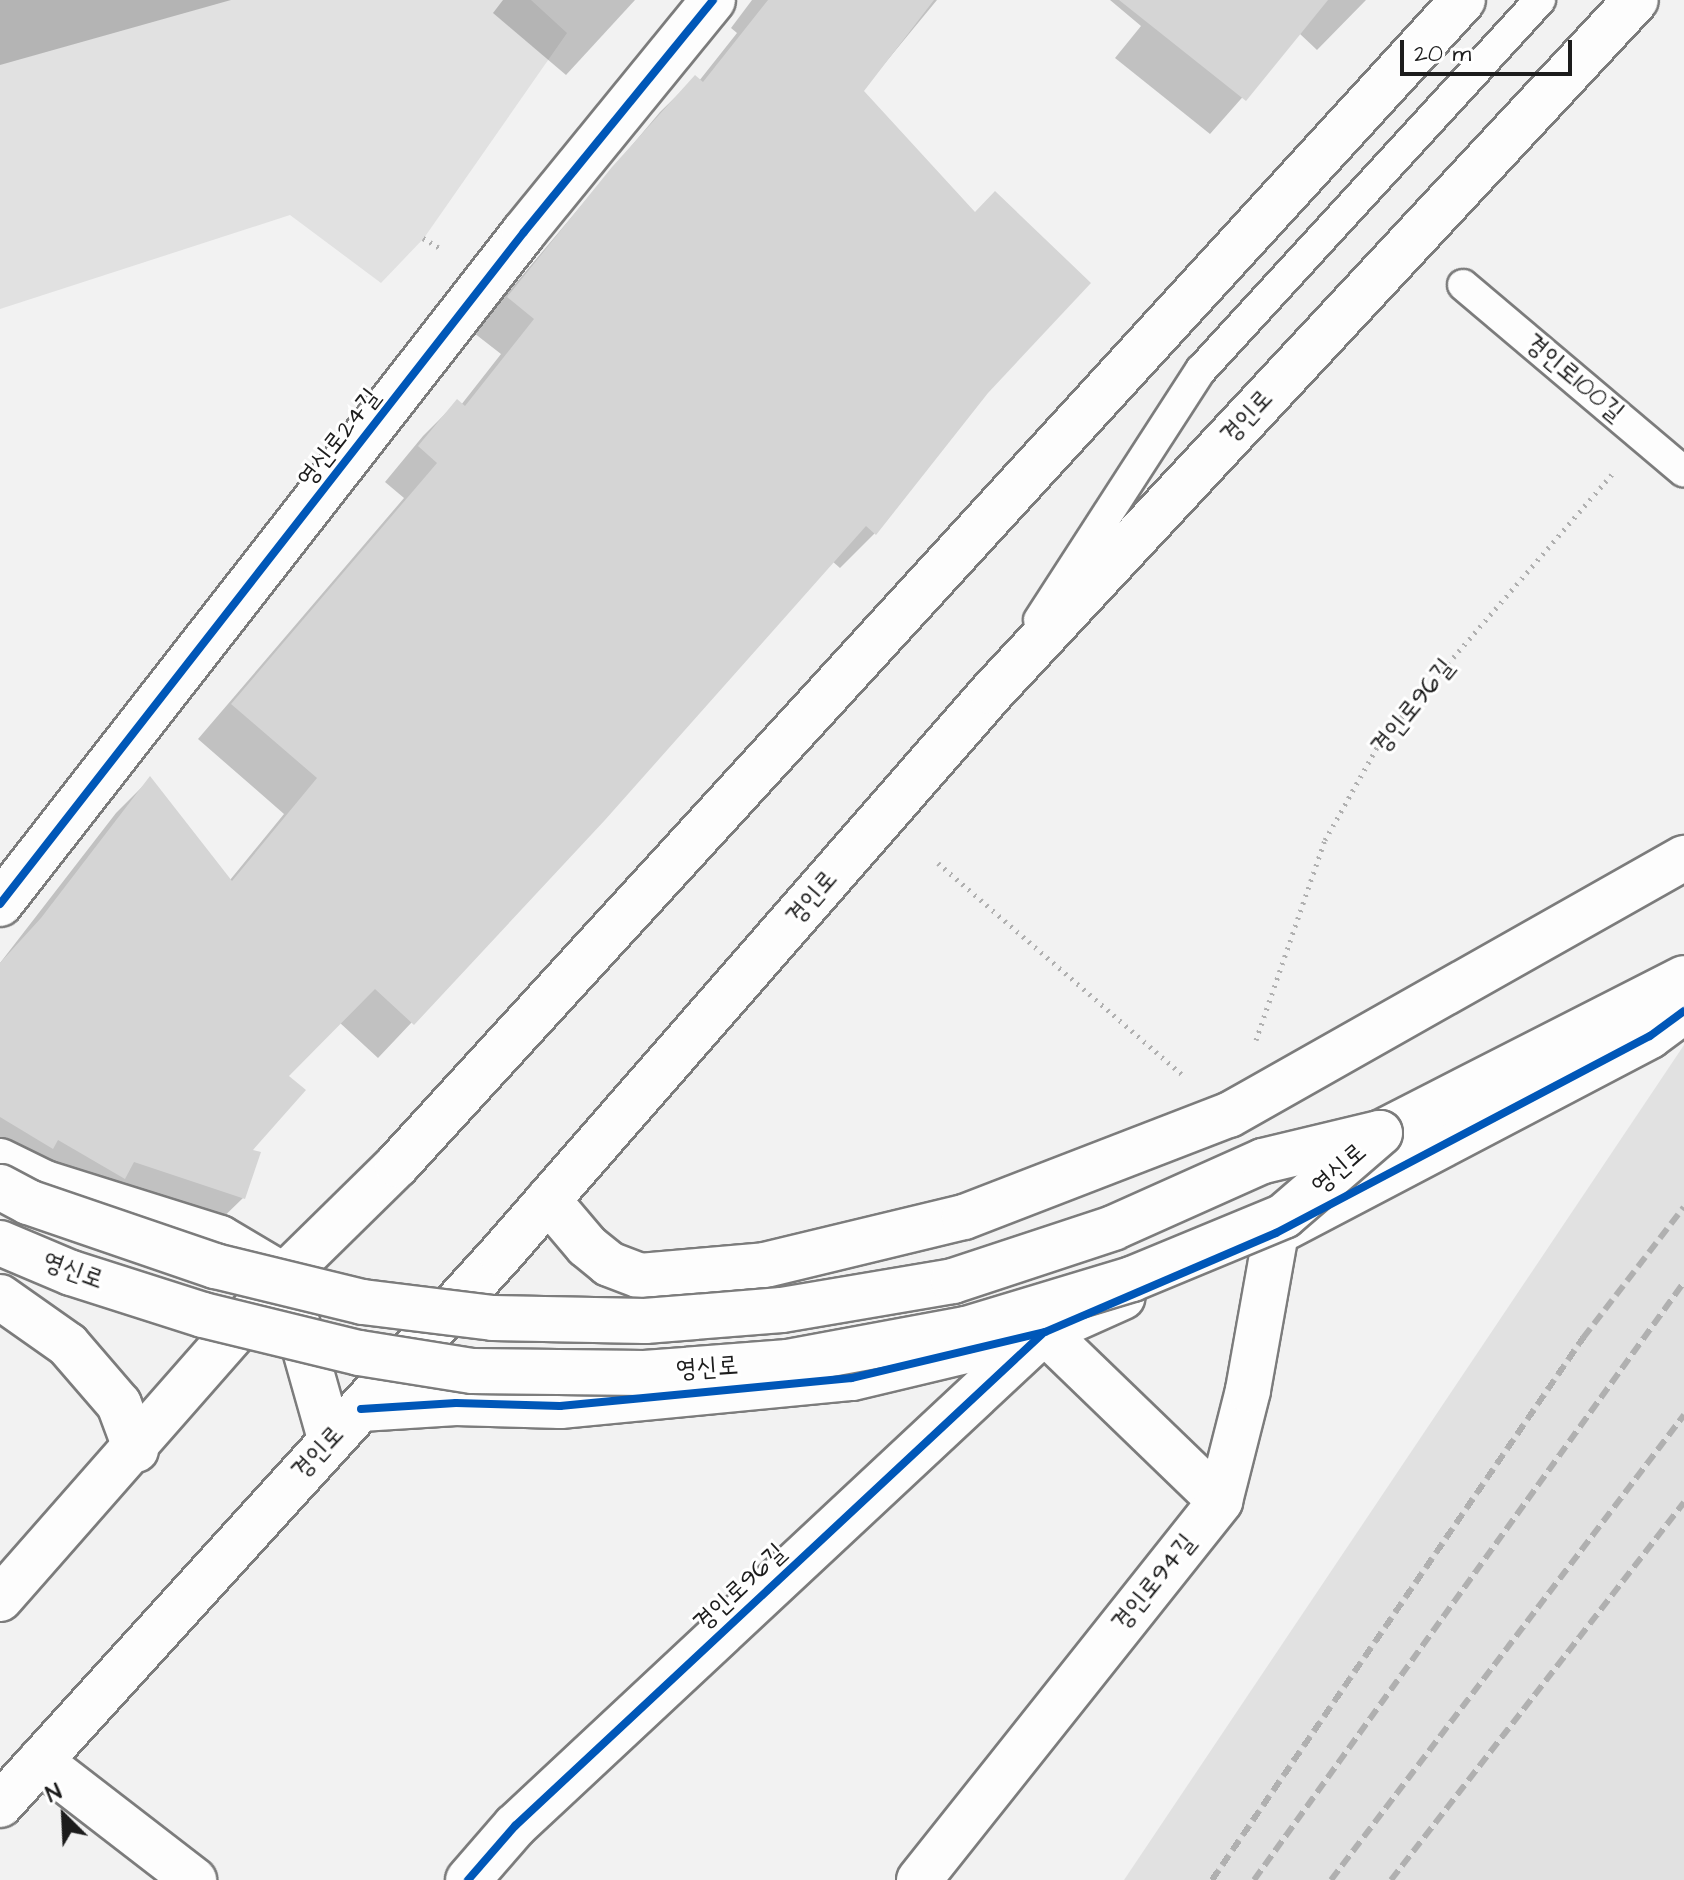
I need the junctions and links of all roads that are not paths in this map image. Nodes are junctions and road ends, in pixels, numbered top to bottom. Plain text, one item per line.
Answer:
1 (713, 0) edge
2 (1463, 0) edge
3 (1540, 0) edge
4 (1636, 0) edge
5 (1463, 285) dead end
6 (1684, 472) edge
7 (992, 692) junction
8 (1684, 858) edge
9 (0, 904) edge
10 (1684, 978) edge
11 (1684, 1011) edge
12 (1380, 1133) junction
13 (0, 1161) edge
14 (45, 1183) junction
15 (0, 1187) edge
16 (548, 1200) junction
17 (1276, 1233) junction
18 (0, 1243) edge
19 (284, 1276) junction
20 (0, 1282) edge
21 (0, 1297) edge
22 (1045, 1332) junction
23 (361, 1409) junction
24 (330, 1439) junction
25 (136, 1450) junction
26 (1220, 1501) junction
27 (0, 1599) edge
28 (40, 1761) junction
29 (0, 1805) edge
30 (194, 1880) edge
31 (468, 1880) edge
32 (919, 1880) edge

1 - 9 main road, 영신로24길
2 - 19 main road
3 - 7 lane
4 - 7 main road, 경인로
5 - 6 lane, 경인로100길
7 - 16 main road, 경인로
8 - 16 main road
10 - 12 main road, 영신로
11 - 17 main road
12 - 15 main road, 영신로, bridge
12 - 18 main road, 영신로, bridge
13 - 14 main road
14 - 19 main road
14 - 20 main road
16 - 23 main road, 경인로
17 - 22 main road
17 - 26 main road, 경인로94길
19 - 24 main road
19 - 25 main road
21 - 25 main road
22 - 23 main road
22 - 26 main road
22 - 31 main road, 경인로96길
23 - 24 main road, 경인로
24 - 28 main road, 경인로
25 - 27 main road
26 - 32 main road, 경인로94길
28 - 29 main road, 경인로
28 - 30 main road

